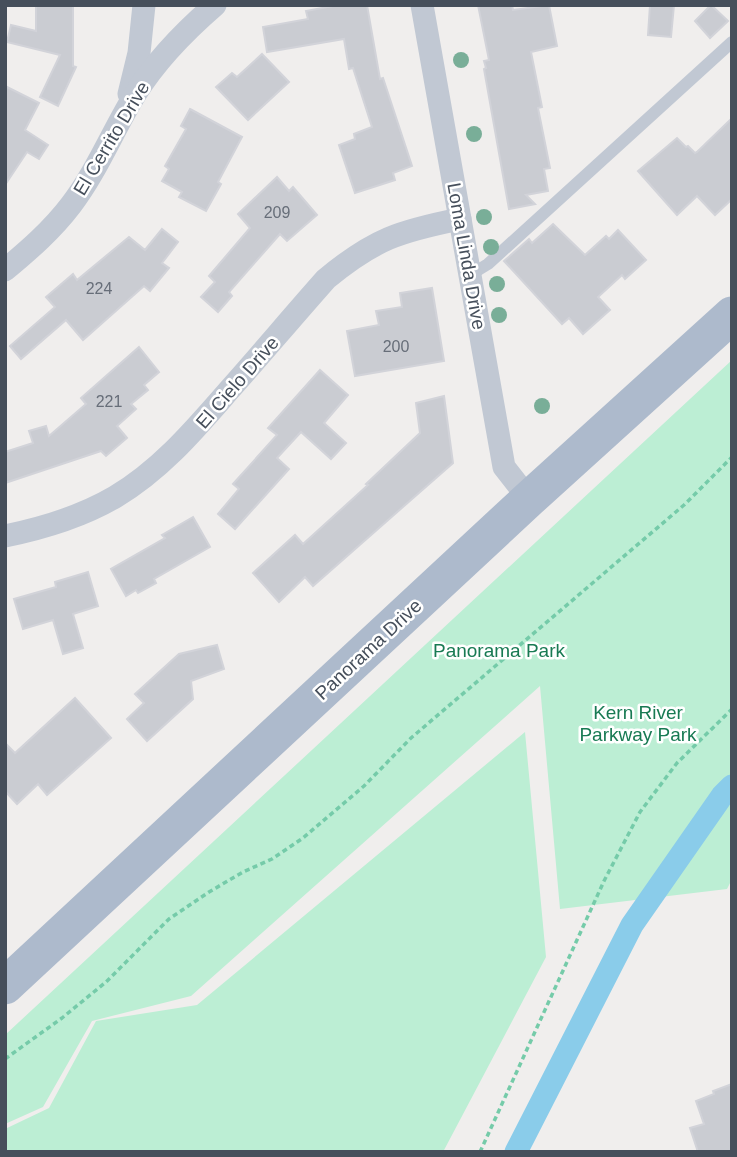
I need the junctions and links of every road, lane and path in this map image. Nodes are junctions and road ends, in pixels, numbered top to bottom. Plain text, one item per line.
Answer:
1 (144, 5) edge
2 (215, 5) edge
3 (422, 5) edge
4 (732, 42) edge
5 (116, 127) junction
6 (460, 219) junction
7 (5, 270) edge
8 (470, 275) junction
9 (732, 315) edge
10 (732, 457) edge
11 (529, 499) junction
12 (5, 536) edge
13 (732, 709) edge
14 (5, 986) edge
15 (5, 1059) edge
16 (480, 1152) edge

1 - 5 street
2 - 5 street, El Cerrito Drive
3 - 6 street, Loma Linda Drive
4 - 8 lane
5 - 7 street, El Cerrito Drive
6 - 8 street, Loma Linda Drive
6 - 12 street, El Cielo Drive
8 - 11 street, Loma Linda Drive
9 - 11 main road, Panorama Drive
10 - 15 path
11 - 14 main road, Panorama Drive
13 - 16 path

